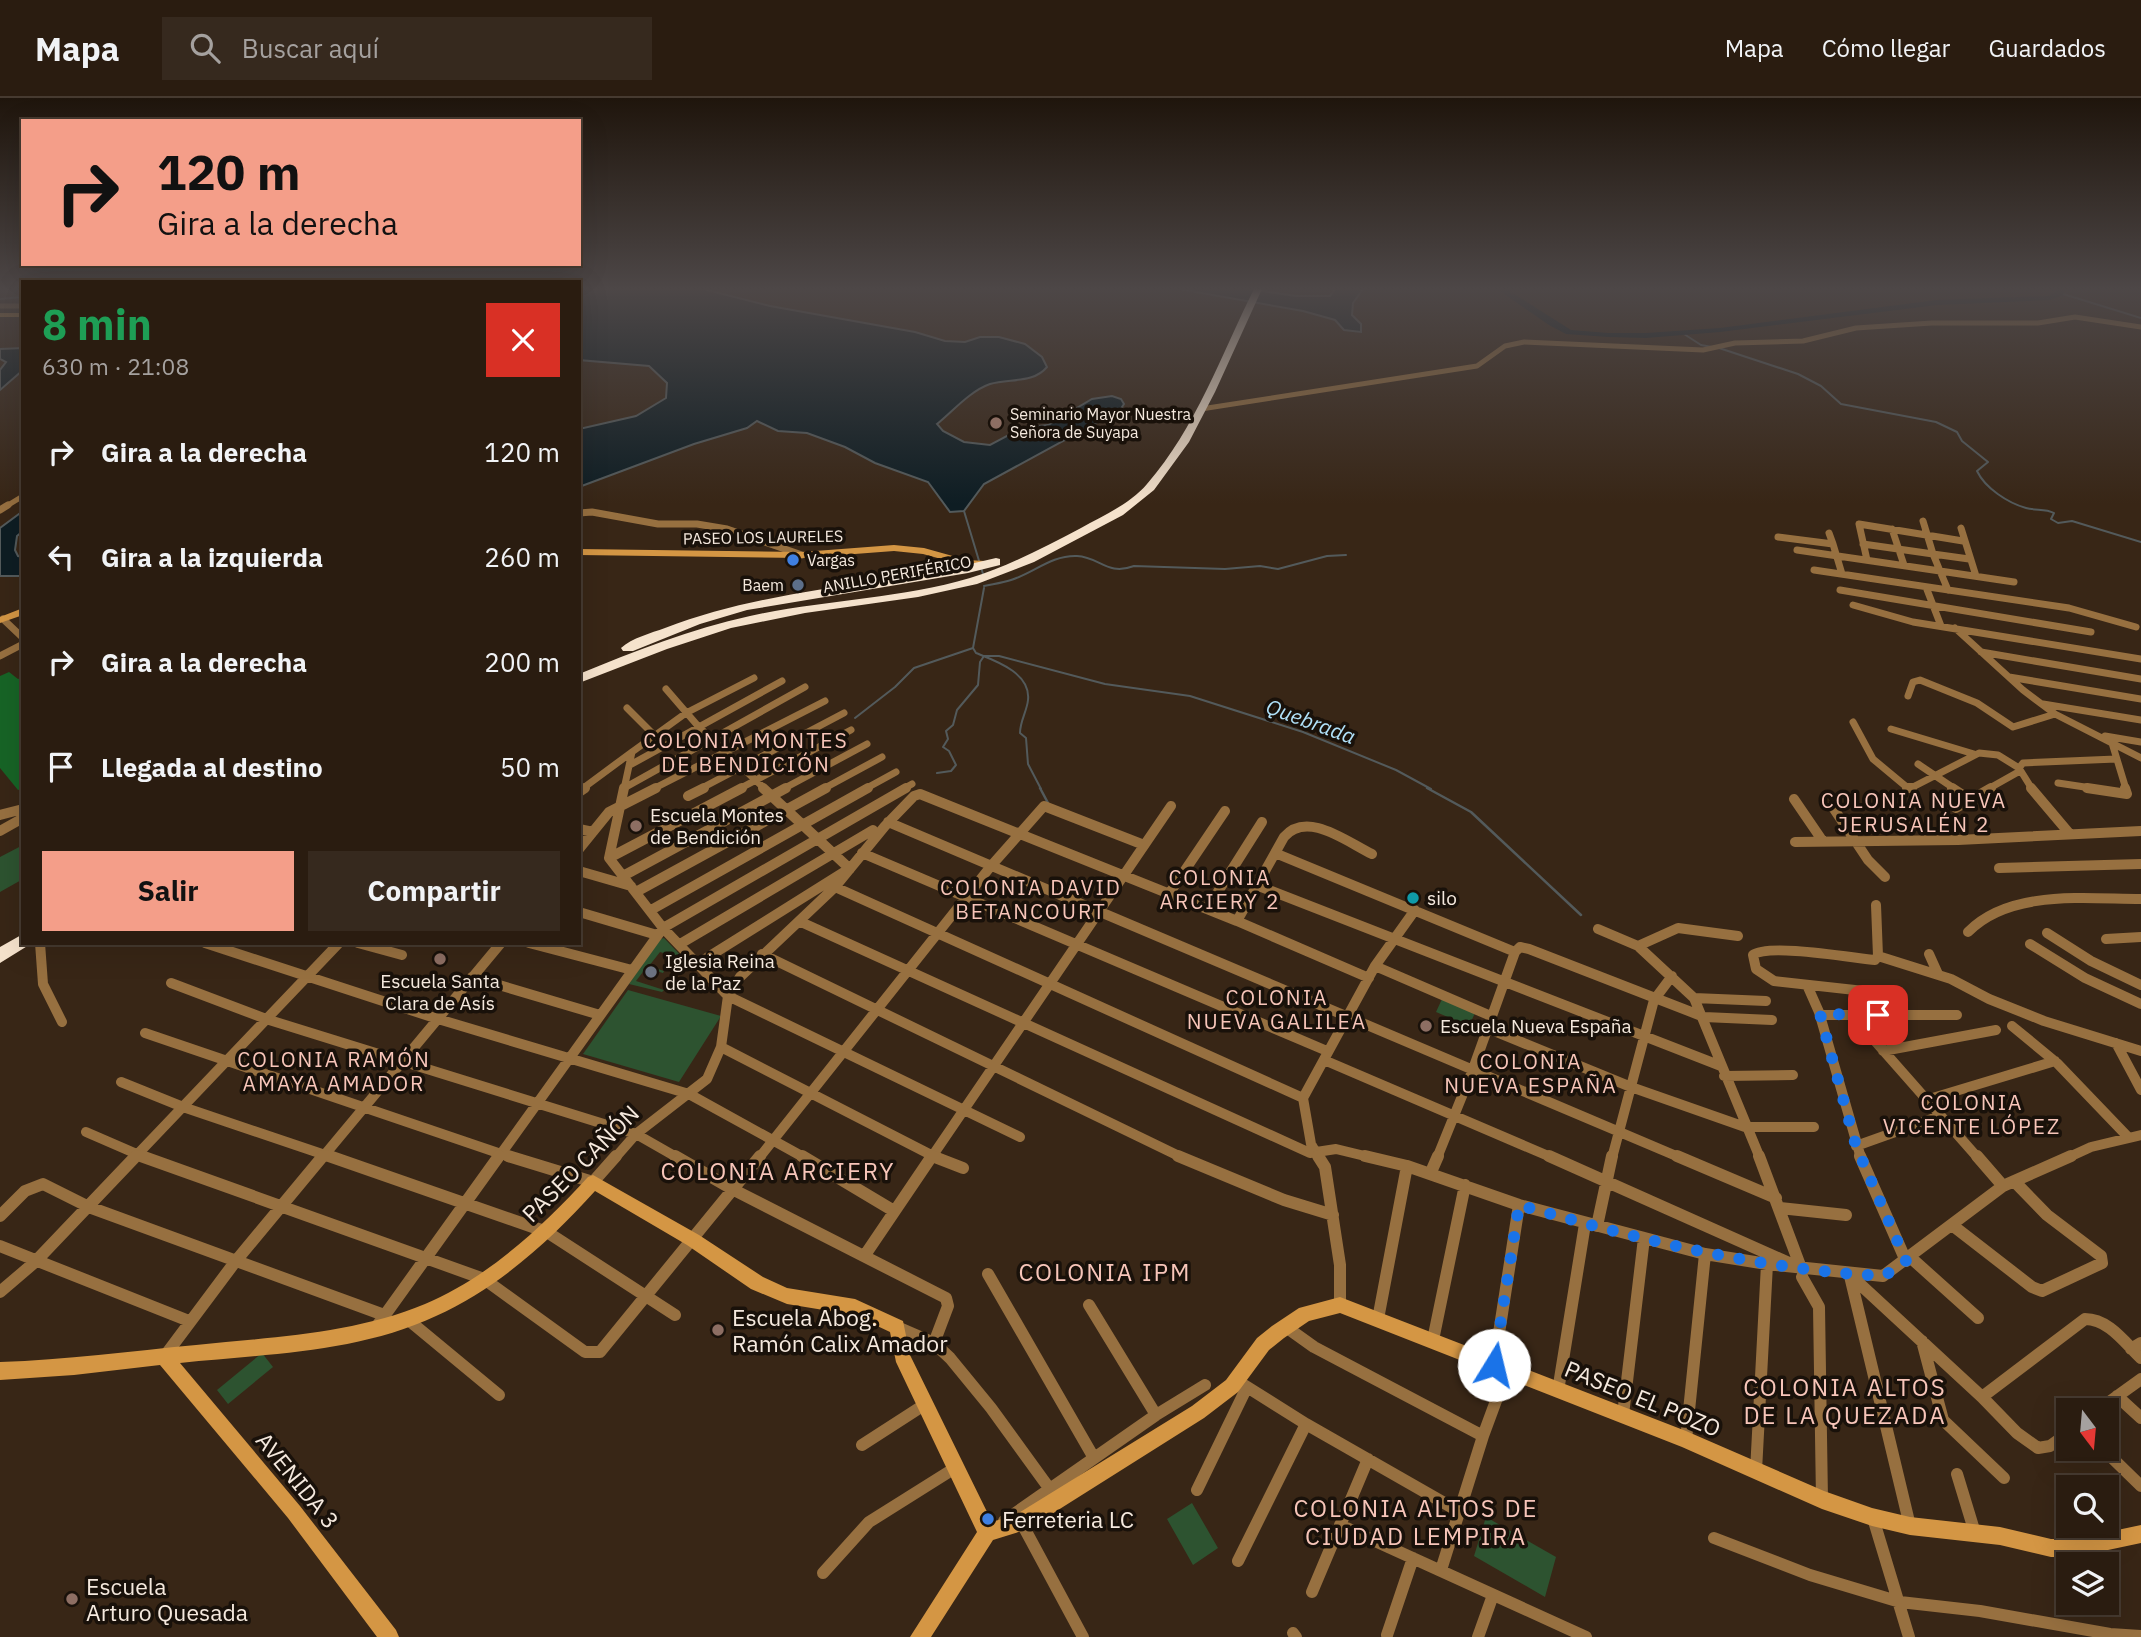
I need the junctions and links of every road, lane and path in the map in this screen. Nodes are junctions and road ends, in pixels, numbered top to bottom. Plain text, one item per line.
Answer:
1 (1217, 361) edge
2 (1222, 361) edge
3 (1484, 361) edge
4 (1201, 409) junction
5 (21, 497) edge
6 (0, 510) edge
7 (581, 513) edge
8 (1923, 521) dead end
9 (1961, 528) dead end
10 (1892, 529) junction
11 (1829, 533) dead end
12 (1927, 535) junction
13 (1778, 537) dead end
14 (1963, 541) junction
15 (1833, 544) junction
16 (1863, 544) junction
17 (1898, 549) junction
18 (1797, 550) dead end
19 (581, 552) edge
20 (1933, 554) junction
21 (802, 555) junction
22 (1837, 556) junction
23 (1969, 559) junction
24 (1867, 560) junction
25 (955, 564) junction
26 (1903, 565) junction
27 (1814, 570) dead end
28 (1940, 571) junction
29 (1842, 573) junction
30 (1976, 576) junction
31 (2014, 582) dead end
32 (937, 583) junction
33 (1926, 587) junction
34 (1840, 590) dead end
35 (1948, 590) junction
36 (806, 596) junction
37 (1853, 605) dead end
38 (1932, 606) junction
39 (802, 610) junction
40 (21, 612) edge
41 (1, 619) edge
42 (1941, 626) junction
43 (2136, 626) dead end
44 (1955, 628) junction
45 (2091, 632) dead end
46 (21, 636) edge
47 (21, 645) edge
48 (1979, 652) junction
49 (0, 656) edge
50 (2141, 659) edge
51 (581, 669) edge
52 (2009, 677) junction
53 (581, 678) edge
54 (754, 678) dead end
55 (2141, 679) edge
56 (782, 681) dead end
57 (805, 687) dead end
58 (666, 689) dead end
59 (1908, 696) dead end
60 (2141, 699) edge
61 (825, 701) dead end
62 (2040, 703) junction
63 (627, 708) dead end
64 (686, 713) junction
65 (844, 713) dead end
66 (2055, 714) junction
67 (2141, 720) edge
68 (1853, 722) dead end
69 (698, 726) junction
70 (1891, 729) dead end
71 (851, 730) dead end
72 (654, 735) junction
73 (2096, 735) junction
74 (713, 739) junction
75 (2141, 742) edge
76 (2112, 743) junction
77 (867, 744) dead end
78 (632, 752) junction
79 (727, 753) junction
80 (1974, 754) junction
81 (882, 757) dead end
82 (2141, 758) edge
83 (2116, 760) junction
84 (1918, 764) dead end
85 (630, 765) junction
86 (742, 767) junction
87 (2020, 769) junction
88 (896, 772) dead end
89 (1935, 776) junction
90 (755, 780) junction
91 (2058, 783) dead end
92 (912, 784) dead end
93 (626, 787) junction
94 (581, 790) edge
95 (771, 794) junction
96 (926, 795) joint
97 (688, 796) dead end
98 (1794, 799) dead end
99 (1970, 800) junction
100 (1171, 806) dead end
101 (1832, 806) dead end
102 (1956, 807) dead end
103 (21, 809) edge
104 (786, 809) junction
105 (619, 810) junction
106 (1225, 811) dead end
107 (0, 814) edge
108 (21, 819) edge
109 (888, 822) junction
110 (1262, 822) dead end
111 (802, 824) junction
112 (581, 829) edge
113 (873, 830) dead end
114 (0, 831) edge
115 (2141, 831) edge
116 (593, 832) junction
117 (2069, 833) junction
118 (1018, 835) junction
119 (817, 838) junction
120 (1822, 840) junction
121 (1856, 841) junction
122 (1795, 842) dead end
123 (1144, 845) junction
124 (581, 847) edge
125 (862, 853) junction
126 (1275, 853) junction
127 (1371, 854) dead end
128 (834, 855) junction
129 (609, 859) junction
130 (2141, 864) edge
131 (991, 866) junction
132 (1999, 868) dead end
133 (850, 869) junction
134 (581, 872) edge
135 (623, 876) junction
136 (1124, 877) junction
137 (1885, 877) dead end
138 (1256, 885) junction
139 (835, 887) junction
140 (634, 889) junction
141 (1169, 894) junction
142 (2141, 899) edge
143 (966, 900) junction
144 (1876, 905) dead end
145 (1207, 909) junction
146 (651, 910) junction
147 (1100, 910) junction
148 (1415, 910) junction
149 (581, 912) edge
150 (1237, 921) junction
151 (801, 922) junction
152 (1598, 929) dead end
153 (21, 930) edge
154 (660, 932) junction
155 (1968, 932) dead end
156 (2047, 933) dead end
157 (939, 934) junction
158 (1738, 936) dead end
159 (1396, 937) junction
160 (2141, 937) edge
161 (2106, 939) dead end
162 (21, 941) edge
163 (0, 944) edge
164 (680, 944) junction
165 (2030, 944) dead end
166 (40, 945) edge
167 (211, 945) edge
168 (337, 945) edge
169 (365, 945) edge
170 (499, 945) edge
171 (537, 945) edge
172 (1075, 945) junction
173 (1638, 946) junction
174 (1515, 953) junction
175 (762, 954) junction
176 (1929, 954) dead end
177 (402, 955) dead end
178 (0, 956) edge
179 (1878, 956) junction
180 (697, 964) junction
181 (1375, 966) junction
182 (632, 970) junction
183 (909, 971) junction
184 (1938, 974) junction
185 (1672, 976) junction
186 (307, 977) junction
187 (472, 977) junction
188 (1369, 978) junction
189 (1049, 982) junction
190 (171, 983) dead end
191 (1505, 983) junction
192 (1807, 985) junction
193 (2141, 985) edge
194 (1891, 994) dead end
195 (727, 996) junction
196 (1694, 998) junction
197 (1654, 1000) junction
198 (1766, 1001) dead end
199 (2141, 1004) edge
200 (877, 1009) junction
201 (1820, 1014) junction
202 (600, 1015) junction
203 (1852, 1015) junction
204 (1957, 1015) dead end
205 (1349, 1016) junction
206 (1491, 1017) junction
207 (1704, 1017) junction
208 (266, 1019) junction
209 (438, 1019) junction
210 (1772, 1020) dead end
211 (62, 1021) dead end
212 (1021, 1023) junction
213 (2012, 1026) dead end
214 (1486, 1028) junction
215 (1996, 1030) dead end
216 (145, 1033) dead end
217 (1643, 1036) junction
218 (2116, 1043) junction
219 (721, 1047) junction
220 (844, 1051) junction
221 (1883, 1051) junction
222 (2141, 1051) edge
223 (1325, 1055) junction
224 (570, 1058) junction
225 (2055, 1061) junction
226 (227, 1062) junction
227 (402, 1062) junction
228 (993, 1064) junction
229 (1473, 1069) junction
230 (1723, 1071) junction
231 (1793, 1074) dead end
232 (121, 1082) dead end
233 (1631, 1087) junction
234 (2141, 1090) edge
235 (689, 1094) junction
236 (811, 1094) junction
237 (1303, 1098) junction
238 (1926, 1100) junction
239 (536, 1105) junction
240 (183, 1107) junction
241 (365, 1108) junction
242 (962, 1110) junction
243 (1455, 1115) junction
244 (1940, 1116) junction
245 (1745, 1127) junction
246 (1814, 1127) dead end
247 (1618, 1131) junction
248 (86, 1132) dead end
249 (636, 1135) junction
250 (2141, 1135) edge
251 (1020, 1137) dead end
252 (2128, 1137) junction
253 (773, 1139) junction
254 (1856, 1146) junction
255 (325, 1154) junction
256 (500, 1154) junction
257 (1317, 1154) junction
258 (138, 1155) junction
259 (932, 1156) junction
260 (1407, 1166) junction
261 (963, 1168) dead end
262 (1431, 1172) junction
263 (1607, 1181) junction
264 (593, 1182) junction
265 (2008, 1184) junction
266 (1465, 1185) junction
267 (734, 1190) junction
268 (466, 1202) junction
269 (1778, 1203) junction
270 (1519, 1205) junction
271 (284, 1206) junction
272 (89, 1207) junction
273 (894, 1211) junction
274 (1333, 1215) junction
275 (1846, 1215) dead end
276 (0, 1216) edge
277 (1591, 1225) junction
278 (1952, 1225) junction
279 (547, 1232) junction
280 (1644, 1238) junction
281 (693, 1240) junction
282 (0, 1246) edge
283 (1705, 1254) junction
284 (865, 1255) junction
285 (426, 1257) junction
286 (1908, 1259) junction
287 (35, 1262) junction
288 (235, 1262) junction
289 (1767, 1264) junction
290 (1802, 1272) junction
291 (988, 1274) dead end
292 (1849, 1274) junction
293 (484, 1279) junction
294 (0, 1292) edge
295 (645, 1297) junction
296 (1340, 1304) junction
297 (1089, 1305) dead end
298 (675, 1315) dead end
299 (406, 1318) junction
300 (1978, 1318) dead end
301 (1378, 1319) junction
302 (189, 1321) junction
303 (381, 1321) junction
304 (1286, 1326) junction
305 (897, 1327) junction
306 (1433, 1340) junction
307 (1922, 1340) junction
308 (934, 1343) junction
309 (2138, 1350) edge
310 (164, 1357) junction
311 (1501, 1368) junction
312 (0, 1371) edge
313 (2141, 1379) edge
314 (1241, 1383) junction
315 (1205, 1385) dead end
316 (1558, 1391) junction
317 (499, 1395) dead end
318 (2117, 1396) junction
319 (1982, 1397) junction
320 (2114, 1398) edge
321 (924, 1405) junction
322 (1156, 1415) junction
323 (1623, 1415) junction
324 (2141, 1418) edge
325 (1307, 1424) junction
326 (1483, 1436) junction
327 (1686, 1440) junction
328 (2056, 1442) edge
329 (862, 1445) dead end
330 (1094, 1458) junction
331 (1368, 1459) junction
332 (2115, 1461) edge
333 (955, 1468) junction
334 (1756, 1471) junction
335 (1957, 1474) dead end
336 (2004, 1478) dead end
337 (2141, 1486) edge
338 (1049, 1488) junction
339 (1197, 1490) dead end
340 (1822, 1500) junction
341 (1460, 1512) junction
342 (1872, 1517) junction
343 (1021, 1522) junction
344 (1340, 1525) junction
345 (1910, 1526) junction
346 (987, 1533) junction
347 (1976, 1534) junction
348 (2141, 1534) edge
349 (1714, 1538) dead end
350 (1413, 1558) junction
351 (1238, 1560) dead end
352 (1441, 1570) junction
353 (823, 1573) dead end
354 (1312, 1592) dead end
355 (1493, 1595) junction
356 (1900, 1602) junction
357 (1569, 1633) edge
358 (1387, 1635) dead end
359 (2141, 1636) edge
360 (389, 1637) edge
361 (920, 1637) edge
362 (1083, 1637) edge
363 (1478, 1637) edge
364 (1587, 1637) edge
365 (1909, 1637) edge

1 - 25 highway, ANILLO PERIFÉRICO
2 - 4 highway, ANILLO PERIFÉRICO
3 - 4 street
4 - 32 highway, ANILLO PERIFÉRICO
5 - 6 street
7 - 21 street
8 - 12 street
9 - 14 street
10 - 12 street
10 - 16 street
10 - 17 street
11 - 15 street
12 - 14 street
12 - 20 street
13 - 15 street
14 - 23 street
15 - 22 street
16 - 17 street
16 - 24 street
17 - 20 street
17 - 26 street
18 - 22 street
19 - 21 street, PASEO LOS LAURELES
20 - 23 street
20 - 28 street
21 - 25 street, PASEO LOS LAURELES
22 - 24 street
22 - 29 street
23 - 30 street
24 - 26 street
25 - 32 highway, ANILLO PERIFÉRICO
26 - 28 street
27 - 29 street
28 - 30 street
28 - 35 street
29 - 33 street
30 - 31 street
32 - 36 highway, ANILLO PERIFÉRICO
32 - 39 highway, ANILLO PERIFÉRICO
33 - 35 street
33 - 38 street
34 - 38 street
35 - 43 street
36 - 39 highway
36 - 51 highway, ANILLO PERIFÉRICO
37 - 42 street
38 - 42 street
38 - 45 street
39 - 53 highway, ANILLO PERIFÉRICO
40 - 41 street
41 - 46 street
42 - 44 street
44 - 48 street
44 - 50 street
47 - 49 street
48 - 52 street
48 - 55 street
52 - 60 street
52 - 62 street
54 - 64 street
56 - 69 street
57 - 74 street
58 - 64 street
59 - 66 street
61 - 79 street
62 - 66 street
62 - 67 street
63 - 72 street
64 - 69 street
64 - 72 street
65 - 86 street
66 - 73 street
68 - 89 street
69 - 74 street
69 - 85 street
70 - 80 street
71 - 90 street
72 - 78 street
73 - 75 street
73 - 76 street
74 - 79 street
74 - 93 street
76 - 82 street
76 - 83 street
77 - 95 street
78 - 85 street
78 - 94 street
79 - 86 street
79 - 105 street
80 - 87 street
80 - 89 street
81 - 104 street
83 - 87 street
83 - 91 street
84 - 89 street
85 - 93 street
86 - 90 street
86 - 97 street
87 - 99 street
87 - 117 street
88 - 111 street
89 - 99 street
90 - 95 street
90 - 129 street
92 - 119 street
93 - 105 street
95 - 104 street
95 - 135 street
96 - 109 street
96 - 118 street
98 - 120 street
99 - 102 street
100 - 123 street
101 - 121 street
103 - 107 street
104 - 111 street
104 - 140 street
105 - 116 street
105 - 129 street
106 - 141 street
108 - 114 street
109 - 125 street
109 - 131 street
110 - 145 street
111 - 119 street
111 - 146 street
112 - 116 street
113 - 128 street
115 - 117 street
116 - 124 street
117 - 121 street
118 - 123 street
118 - 131 street
118 - 136 street
119 - 128 street
119 - 154 street
120 - 121 street
120 - 122 street
121 - 137 street
123 - 136 street
125 - 133 street
125 - 143 street
126 - 127 street
126 - 138 street
126 - 148 street
128 - 133 street
128 - 164 street
129 - 135 street
130 - 132 street
131 - 143 street
131 - 147 street
133 - 139 street
133 - 180 street
134 - 140 street
135 - 140 street
136 - 141 street
136 - 147 street
138 - 150 street
138 - 159 street
139 - 151 street
139 - 157 street
140 - 146 street
141 - 145 street
142 - 155 street
143 - 157 street
143 - 172 street
144 - 179 street
145 - 150 street
146 - 154 street
147 - 172 street
147 - 205 street
148 - 159 street
148 - 174 street
149 - 154 street
150 - 188 street
151 - 175 street
151 - 183 street
152 - 173 street
153 - 163 highway
154 - 164 street
154 - 182 street
156 - 193 street
157 - 183 street
157 - 189 street
158 - 173 street
159 - 181 street
159 - 191 street
160 - 161 street
162 - 178 highway
164 - 180 street
165 - 199 street
166 - 211 street
167 - 186 street
168 - 186 street
169 - 177 street
170 - 187 street
171 - 182 street
172 - 189 street
172 - 223 street
173 - 185 street
174 - 191 street
174 - 197 street
175 - 195 street
175 - 200 street
176 - 184 street
179 - 184 street
179 - 192 street
180 - 195 street
181 - 188 street
181 - 206 street
182 - 202 street
183 - 200 street
183 - 212 street
184 - 218 street
185 - 196 street
185 - 197 street
186 - 208 street
186 - 209 street
187 - 202 street
187 - 209 street
188 - 205 street
189 - 212 street
189 - 237 street
190 - 208 street
191 - 206 street
191 - 217 street
192 - 194 street
192 - 201 street
195 - 219 street, PASEO CAÑÓN
195 - 220 street
196 - 198 street
196 - 207 street
197 - 207 street
197 - 217 street
200 - 220 street
200 - 228 street
201 - 203 street
201 - 254 street
202 - 224 street
203 - 204 street
203 - 221 street
205 - 223 street
205 - 229 street
206 - 214 street
207 - 210 street
207 - 230 street
208 - 226 street
208 - 227 street
209 - 224 street
209 - 227 street
212 - 228 street
212 - 257 street
213 - 225 street
214 - 229 street
214 - 233 street
215 - 221 street
216 - 226 street
217 - 230 street
217 - 233 street
218 - 222 street
218 - 234 street
219 - 235 street, PASEO CAÑÓN
219 - 236 street
220 - 236 street
220 - 242 street
221 - 238 street
223 - 237 street
223 - 243 street
224 - 235 street
224 - 239 street
225 - 238 street
225 - 252 street
226 - 240 street
226 - 241 street
227 - 239 street
227 - 241 street
228 - 242 street
228 - 274 street
229 - 243 street
229 - 247 street
230 - 231 street
230 - 245 street
232 - 240 street
233 - 245 street
233 - 247 street
235 - 249 street, PASEO CAÑÓN
235 - 253 street
236 - 253 street
236 - 259 street
237 - 257 street
238 - 244 street
239 - 249 street
239 - 256 street
240 - 255 street
240 - 258 street
241 - 255 street
241 - 256 street
242 - 251 street
242 - 259 street
243 - 262 street
243 - 263 street
244 - 254 street
244 - 265 street
245 - 246 street
245 - 269 street
247 - 263 street
247 - 269 street
248 - 258 street
249 - 264 street, PASEO CAÑÓN
249 - 267 street
250 - 252 street
252 - 265 street
253 - 267 street
253 - 273 street
254 - 286 street
255 - 268 street
255 - 271 street
256 - 264 street
256 - 268 street
257 - 260 street
257 - 274 street
258 - 271 street
258 - 272 street
259 - 261 street
259 - 273 street
260 - 262 street
260 - 301 street
262 - 266 street
263 - 277 street
263 - 290 street
264 - 279 street, PASEO CAÑÓN
264 - 281 street
265 - 278 street
265 - 278 street
266 - 270 street
266 - 306 street
267 - 281 street
267 - 284 street
268 - 279 street
268 - 285 street
269 - 275 street
269 - 290 street
270 - 277 street
270 - 311 street
271 - 285 street
271 - 288 street
272 - 276 street
272 - 287 street
272 - 288 street
273 - 284 street
274 - 296 street
277 - 280 street
277 - 316 street
278 - 286 street
279 - 293 street, PASEO CAÑÓN
279 - 295 street
280 - 283 street
280 - 323 street
281 - 295 street
281 - 305 street
282 - 287 street
283 - 289 street
283 - 327 street
284 - 308 street
285 - 293 street
285 - 303 street
286 - 292 street
286 - 300 street
287 - 294 street
287 - 302 street
288 - 302 street
288 - 303 street
289 - 290 street
289 - 334 street
290 - 292 street
290 - 340 street
291 - 330 street
292 - 307 street
292 - 345 street
293 - 295 street
293 - 299 street, PASEO CAÑÓN
295 - 298 street
296 - 301 street, PASEO EL POZO
296 - 304 street
297 - 322 street
299 - 303 street, PASEO CAÑÓN
299 - 317 street
301 - 306 street, PASEO EL POZO
302 - 310 street
303 - 310 street, PASEO CAÑÓN
304 - 314 street
304 - 326 street
305 - 308 street
305 - 321 street
306 - 311 street, PASEO EL POZO
307 - 319 street
307 - 336 street
308 - 338 street
309 - 319 street
310 - 312 street, PASEO CAÑÓN
310 - 360 street, AVENIDA 3
311 - 316 street, PASEO EL POZO
311 - 326 street
313 - 318 street
314 - 325 street
314 - 339 street
314 - 343 street
315 - 322 street
316 - 323 street, PASEO EL POZO
318 - 320 street
318 - 324 street
319 - 328 street
321 - 329 street
321 - 333 street
322 - 330 street
323 - 327 street, PASEO EL POZO
325 - 331 street
325 - 351 street
326 - 341 street
327 - 334 street, PASEO EL POZO
330 - 338 street
331 - 341 street
331 - 344 street
332 - 337 street
333 - 346 street
333 - 353 street
334 - 340 street, PASEO EL POZO
335 - 347 street
338 - 346 street
340 - 342 street, PASEO EL POZO
341 - 352 street
342 - 345 street, PASEO EL POZO
342 - 356 street
343 - 346 street
343 - 362 street
344 - 350 street
344 - 354 street
345 - 347 street, PASEO EL POZO
346 - 361 street
347 - 348 street, PASEO EL POZO
349 - 356 street
350 - 352 street
350 - 358 street
352 - 355 street
355 - 357 street
355 - 363 street
356 - 359 street
356 - 365 street
357 - 364 street

